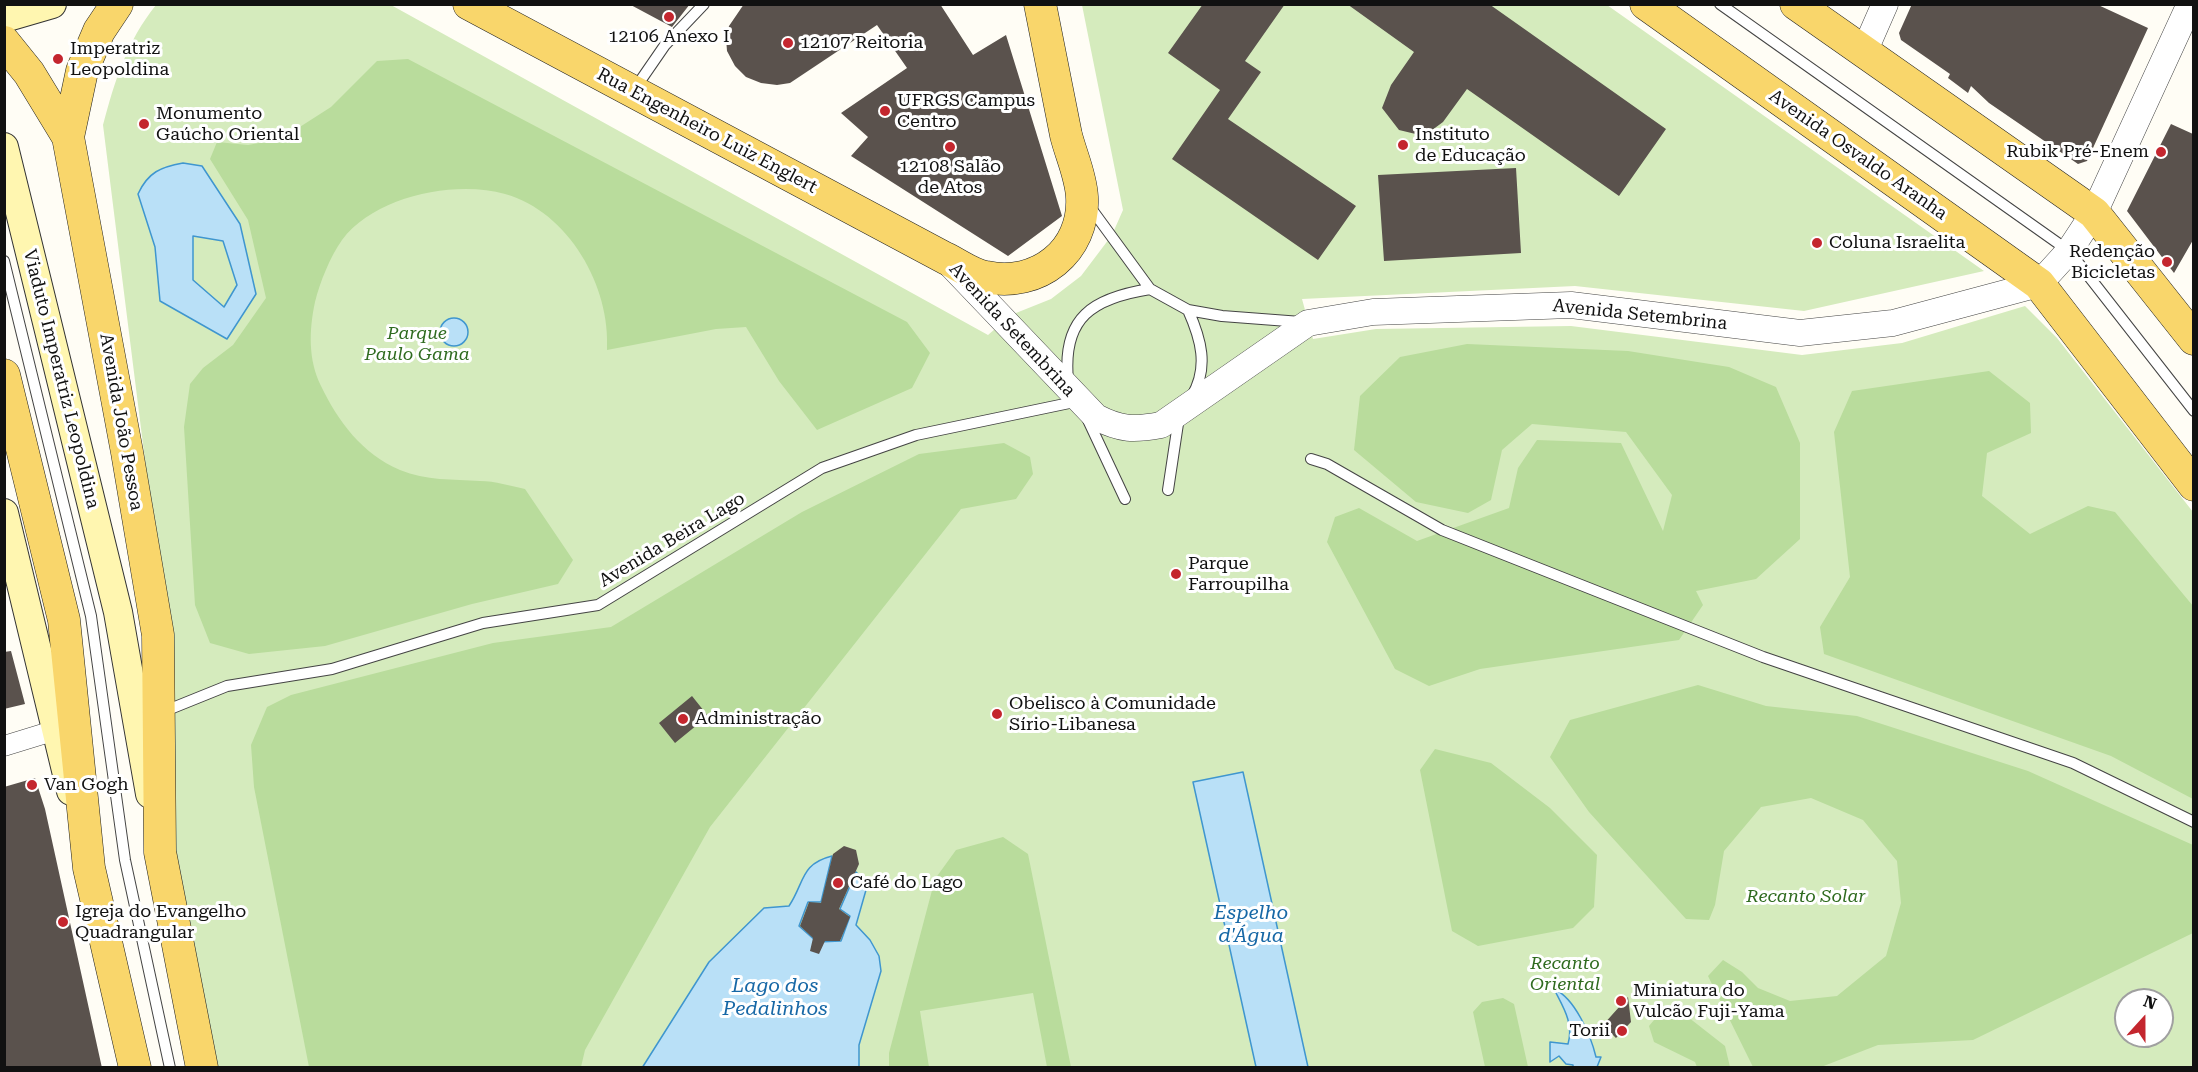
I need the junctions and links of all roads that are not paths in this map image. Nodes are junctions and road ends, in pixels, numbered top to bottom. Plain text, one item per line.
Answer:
1 (52, 4) edge
2 (117, 4) edge
3 (469, 4) edge
4 (704, 4) edge
5 (1040, 4) edge
6 (1646, 4) edge
7 (1720, 4) edge
8 (1796, 4) edge
9 (1885, 4) edge
10 (2190, 4) edge
11 (4, 18) edge
12 (4, 42) edge
13 (1864, 52) junction
14 (632, 92) junction
15 (68, 137) junction
16 (4, 147) edge
17 (1082, 196) junction
18 (2094, 213) junction
19 (2069, 251) junction
20 (945, 258) junction
21 (4, 261) edge
22 (2039, 284) junction
23 (1150, 289) junction
24 (1188, 310) junction
25 (1308, 323) junction
26 (2193, 339) edge
27 (4, 375) edge
28 (1079, 401) junction
29 (1180, 411) junction
30 (2193, 411) edge
31 (1311, 459) dead end
32 (2193, 485) edge
33 (1168, 490) dead end
34 (1125, 499) dead end
35 (4, 513) edge
36 (91, 616) junction
37 (170, 709) dead end
38 (56, 730) junction
39 (4, 746) edge
40 (2193, 822) edge
41 (160, 852) junction
42 (89, 868) junction
43 (135, 1068) edge
44 (170, 1068) edge
45 (202, 1068) edge

1 - 11 main road
2 - 15 main road, Avenida João Pessoa
3 - 14 main road, Rua Engenheiro Luiz Englert
4 - 14 lane
5 - 17 main road
6 - 22 main road, Avenida Osvaldo Aranha
7 - 19 lane
8 - 13 main road
9 - 13 street
10 - 18 street
12 - 15 main road
13 - 18 main road
14 - 20 main road, Rua Engenheiro Luiz Englert
15 - 41 main road, Avenida João Pessoa
16 - 36 main road, Viaduto Imperatriz Leopoldina
17 - 20 main road, Rua Engenheiro Luiz Englert
17 - 23 lane
18 - 19 street
18 - 26 main road
19 - 22 street
19 - 30 lane
20 - 28 street, Avenida Setembrina
21 - 36 lane, Viaduto Imperatriz Leopoldina
22 - 25 street, Avenida Setembrina
22 - 32 main road, Avenida Osvaldo Aranha
23 - 24 lane
23 - 28 lane, Avenida Setembrina
24 - 25 lane
24 - 29 lane
25 - 29 street, Avenida Setembrina
27 - 36 main road
28 - 29 street, Avenida Setembrina
28 - 34 lane
28 - 37 lane, Avenida Beira Lago
29 - 33 lane
31 - 40 lane
35 - 38 main road
36 - 41 main road, Avenida João Pessoa
36 - 42 main road
36 - 44 lane
38 - 39 street
38 - 42 main road
41 - 45 main road, Avenida João Pessoa
42 - 43 main road

